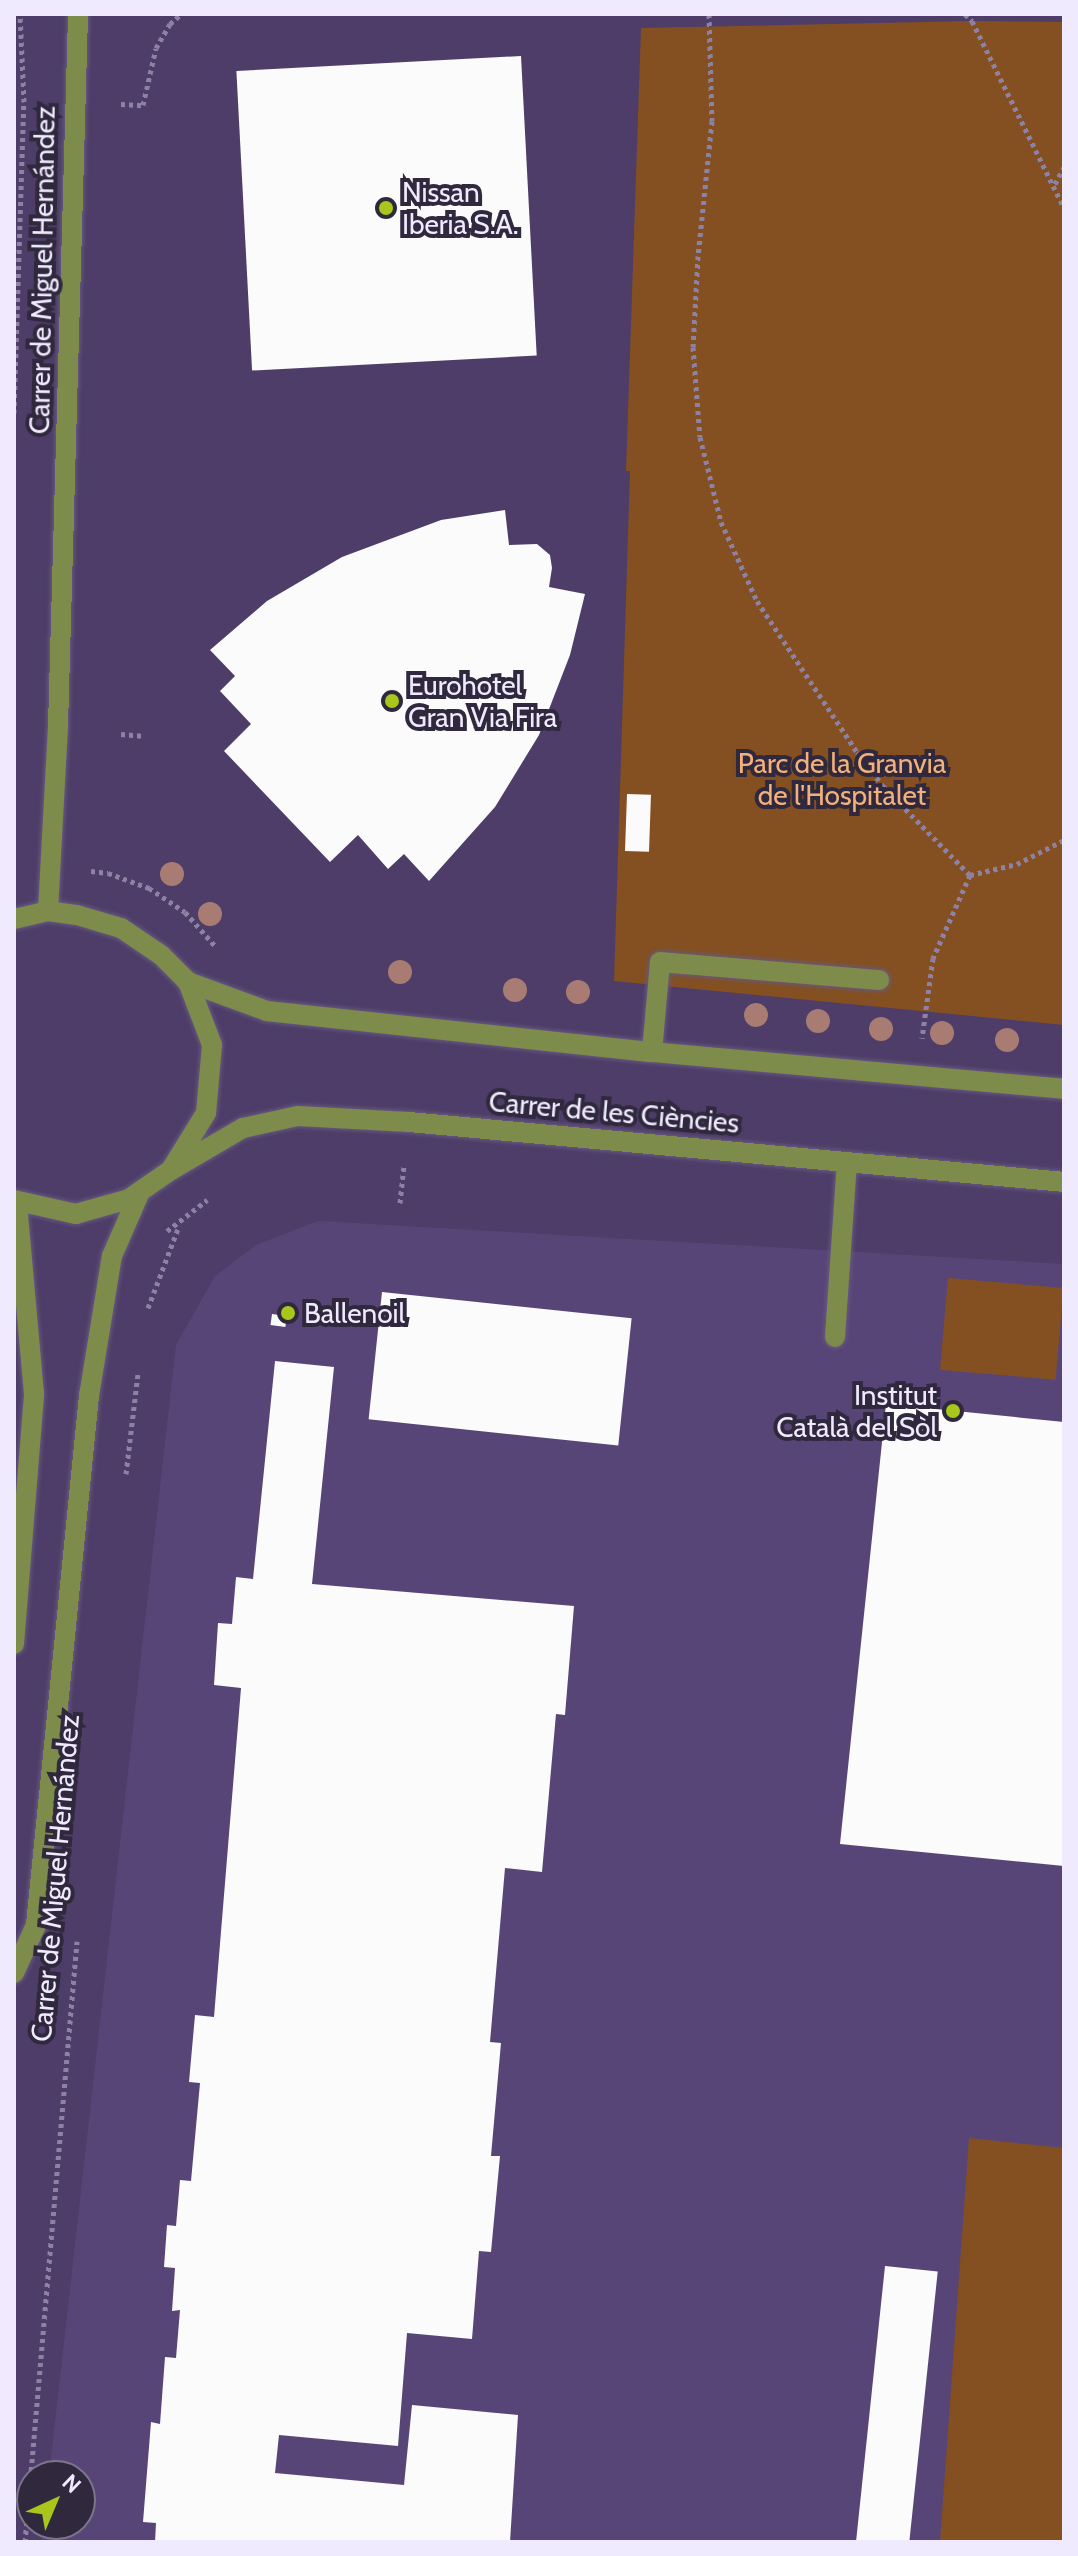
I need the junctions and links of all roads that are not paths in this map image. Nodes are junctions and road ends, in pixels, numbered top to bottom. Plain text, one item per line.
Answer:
1 (78, 14) edge
2 (48, 911) junction
3 (14, 919) edge
4 (879, 980) dead end
5 (188, 982) junction
6 (652, 1052) junction
7 (1064, 1089) edge
8 (847, 1162) junction
9 (171, 1170) junction
10 (1064, 1182) edge
11 (140, 1192) junction
12 (16, 1201) edge
13 (835, 1337) dead end
14 (14, 1644) edge
15 (14, 1973) edge

1 - 2 street, Carrer de Miguel Hernández
2 - 3 street
2 - 5 street
4 - 6 street
5 - 6 street
5 - 9 street
6 - 7 street
8 - 9 street, Carrer de les Ciències
8 - 10 street, Carrer de les Ciències
8 - 13 street
9 - 11 street, Carrer de les Ciències
11 - 12 street, Carrer de les Ciències
11 - 15 street, Carrer de Miguel Hernández
12 - 14 street

